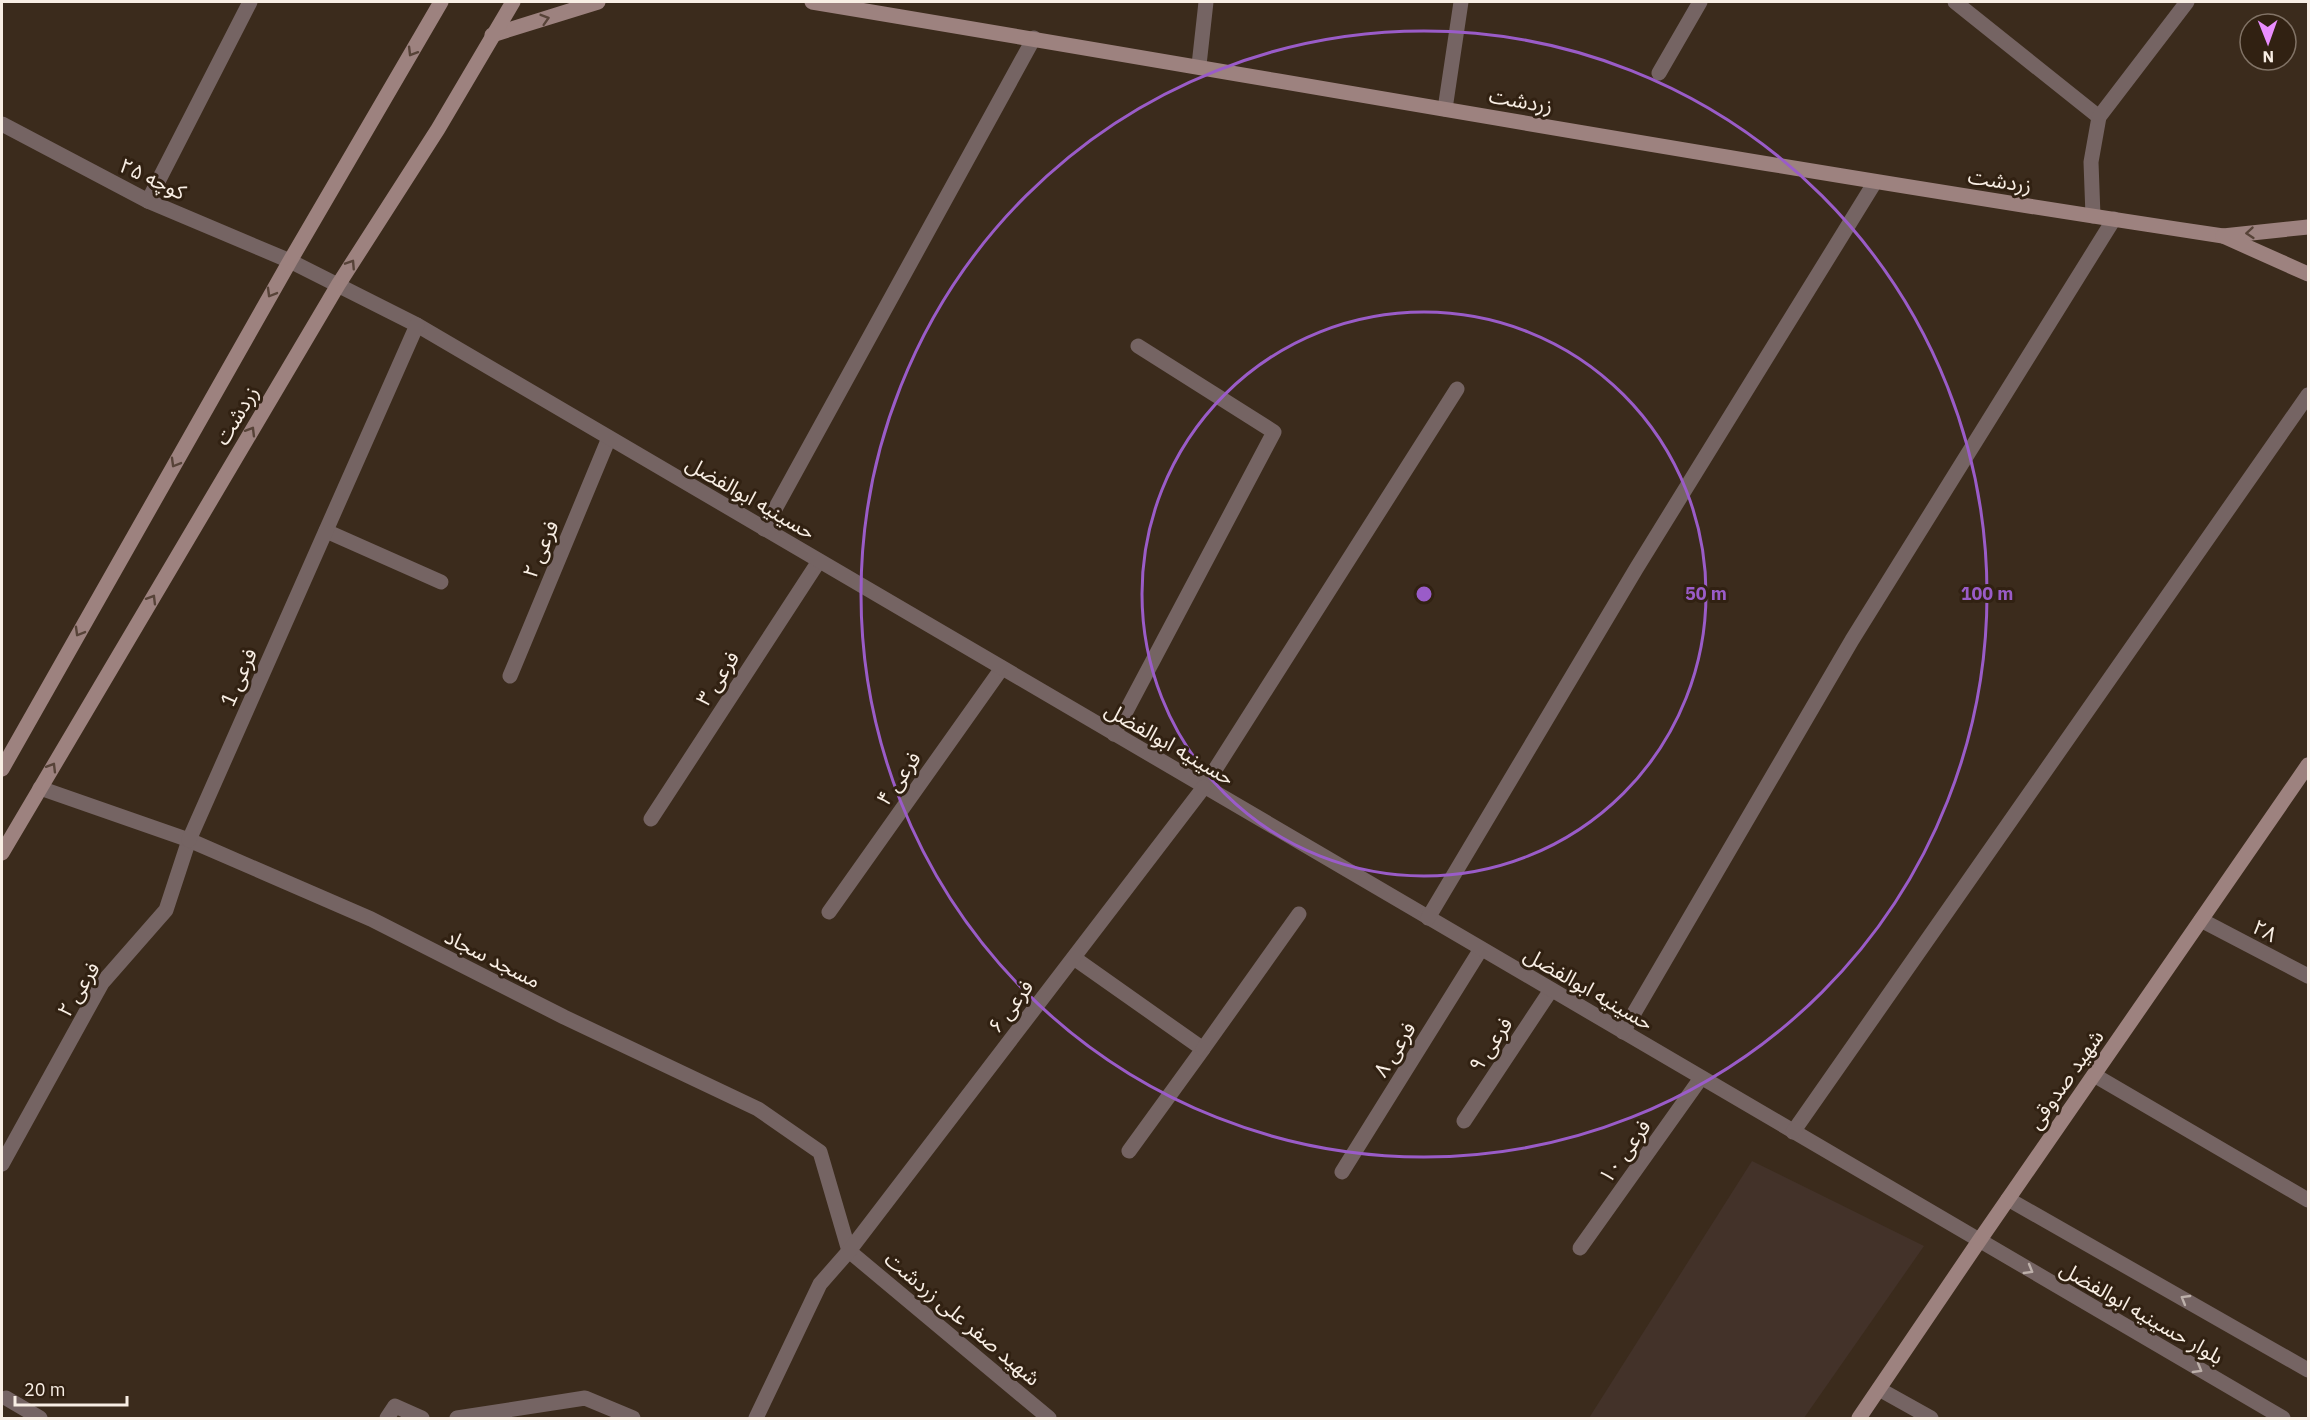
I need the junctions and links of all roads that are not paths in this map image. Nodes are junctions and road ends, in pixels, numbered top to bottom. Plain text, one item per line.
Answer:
1 (250, 2) edge
2 (441, 2) edge
3 (513, 2) edge
4 (598, 2) edge
5 (812, 2) edge
6 (1206, 2) edge
7 (1461, 2) edge
8 (1700, 2) edge
9 (1955, 2) edge
10 (2187, 2) edge
11 (492, 35) junction
12 (1034, 38) junction
13 (1199, 65) junction
14 (1659, 73) dead end
15 (1445, 109) junction
16 (2099, 117) junction
17 (2, 124) edge
18 (1875, 182) junction
19 (148, 201) junction
20 (2093, 216) junction
21 (2114, 219) junction
22 (2308, 227) edge
23 (2223, 236) junction
24 (290, 261) junction
25 (2308, 274) edge
26 (338, 285) junction
27 (417, 325) junction
28 (1138, 346) dead end
29 (1458, 389) dead end
30 (2308, 395) edge
31 (609, 438) junction
32 (764, 529) junction
33 (326, 531) junction
34 (819, 561) junction
35 (441, 582) dead end
36 (1002, 668) junction
37 (510, 676) dead end
38 (1114, 734) junction
39 (2308, 765) edge
40 (2, 769) edge
41 (1204, 787) junction
42 (40, 788) junction
43 (651, 819) dead end
44 (189, 840) junction
45 (2, 853) edge
46 (829, 912) dead end
47 (1299, 914) dead end
48 (1428, 918) junction
49 (2201, 920) junction
50 (1482, 949) junction
51 (1074, 957) junction
52 (2308, 976) edge
53 (1551, 990) junction
54 (1623, 1032) junction
55 (1203, 1049) junction
56 (2094, 1075) junction
57 (1701, 1078) junction
58 (1464, 1120) dead end
59 (1793, 1132) junction
60 (1129, 1151) dead end
61 (2, 1164) edge
62 (1342, 1172) dead end
63 (2008, 1198) junction
64 (2308, 1200) edge
65 (1979, 1241) junction
66 (1580, 1248) dead end
67 (849, 1251) junction
68 (2308, 1370) edge
69 (1879, 1389) junction
70 (6, 1398) dead end
71 (40, 1419) edge
72 (387, 1419) edge
73 (422, 1419) edge
74 (457, 1419) edge
75 (633, 1419) edge
76 (756, 1419) edge
77 (1049, 1419) edge
78 (1859, 1419) edge
79 (1931, 1419) edge
80 (2283, 1419) edge

1 - 19 street
2 -> 24 street, زردشت
3 - 11 street, زردشت
11 -> 4 street
5 - 12 street, زردشت
6 - 13 street
7 - 15 street
8 - 14 street
9 - 16 street
10 - 16 street
26 -> 11 street, زردشت
12 - 13 street, زردشت
12 - 32 street
13 - 15 street, زردشت
15 - 18 street, زردشت
16 - 20 street
17 - 19 street, ۲۵ کوچه
18 - 20 street, زردشت
18 - 48 street
19 - 24 street, ۲۵ کوچه
20 - 21 street, زردشت
21 - 23 street, زردشت
21 - 54 street
22 -> 23 street
23 - 25 street
24 - 26 street, ۲۵ کوچه
24 -> 40 street, زردشت
26 - 27 street, حسینیه ابوالفضل
42 -> 26 street, زردشت
27 - 31 street, حسینیه ابوالفضل
27 - 33 street, فرعی 1
28 - 38 street
29 - 41 street, فرعی ۶
30 - 59 street
31 - 32 street, حسینیه ابوالفضل
31 - 37 street, فرعی ۲
32 - 34 street, حسینیه ابوالفضل
33 - 35 street
33 - 44 street, فرعی 1
34 - 36 street, حسینیه ابوالفضل
34 - 43 street, فرعی ۳
36 - 38 street, حسینیه ابوالفضل
36 - 46 street, فرعی ۴
38 - 41 street, حسینیه ابوالفضل
39 - 49 street, شهید صدوقی
41 - 48 street, حسینیه ابوالفضل
41 - 51 street, فرعی ۶
42 - 44 street, مسجد سجاد
42 - 45 street, زردشت
44 - 61 street, فرعی ۲
44 - 67 street, مسجد سجاد
47 - 55 street
48 - 50 street, حسینیه ابوالفضل
49 - 52 street, ۲۸
49 - 56 street, شهید صدوقی
50 - 53 street, حسینیه ابوالفضل
50 - 62 street, فرعی ۸
51 - 55 street
51 - 67 street, فرعی ۶
53 - 54 street, حسینیه ابوالفضل
53 - 58 street, فرعی ۹
54 - 57 street, حسینیه ابوالفضل
55 - 60 street
56 - 63 street, شهید صدوقی
56 - 64 street
57 - 59 street, حسینیه ابوالفضل
57 - 66 street, فرعی ۱۰
59 - 65 street, حسینیه ابوالفضل
63 - 65 street, شهید صدوقی
68 -> 63 street, بلوار حسینیه ابوالفضل
65 - 69 street, شهید صدوقی
65 -> 80 street, بلوار حسینیه ابوالفضل
67 - 76 street, فرعی ۶
67 - 77 street, شهید صفر علی زردشت
69 - 78 street, شهید صدوقی
69 - 79 street
70 - 71 street
72 - 73 street
74 - 75 street

